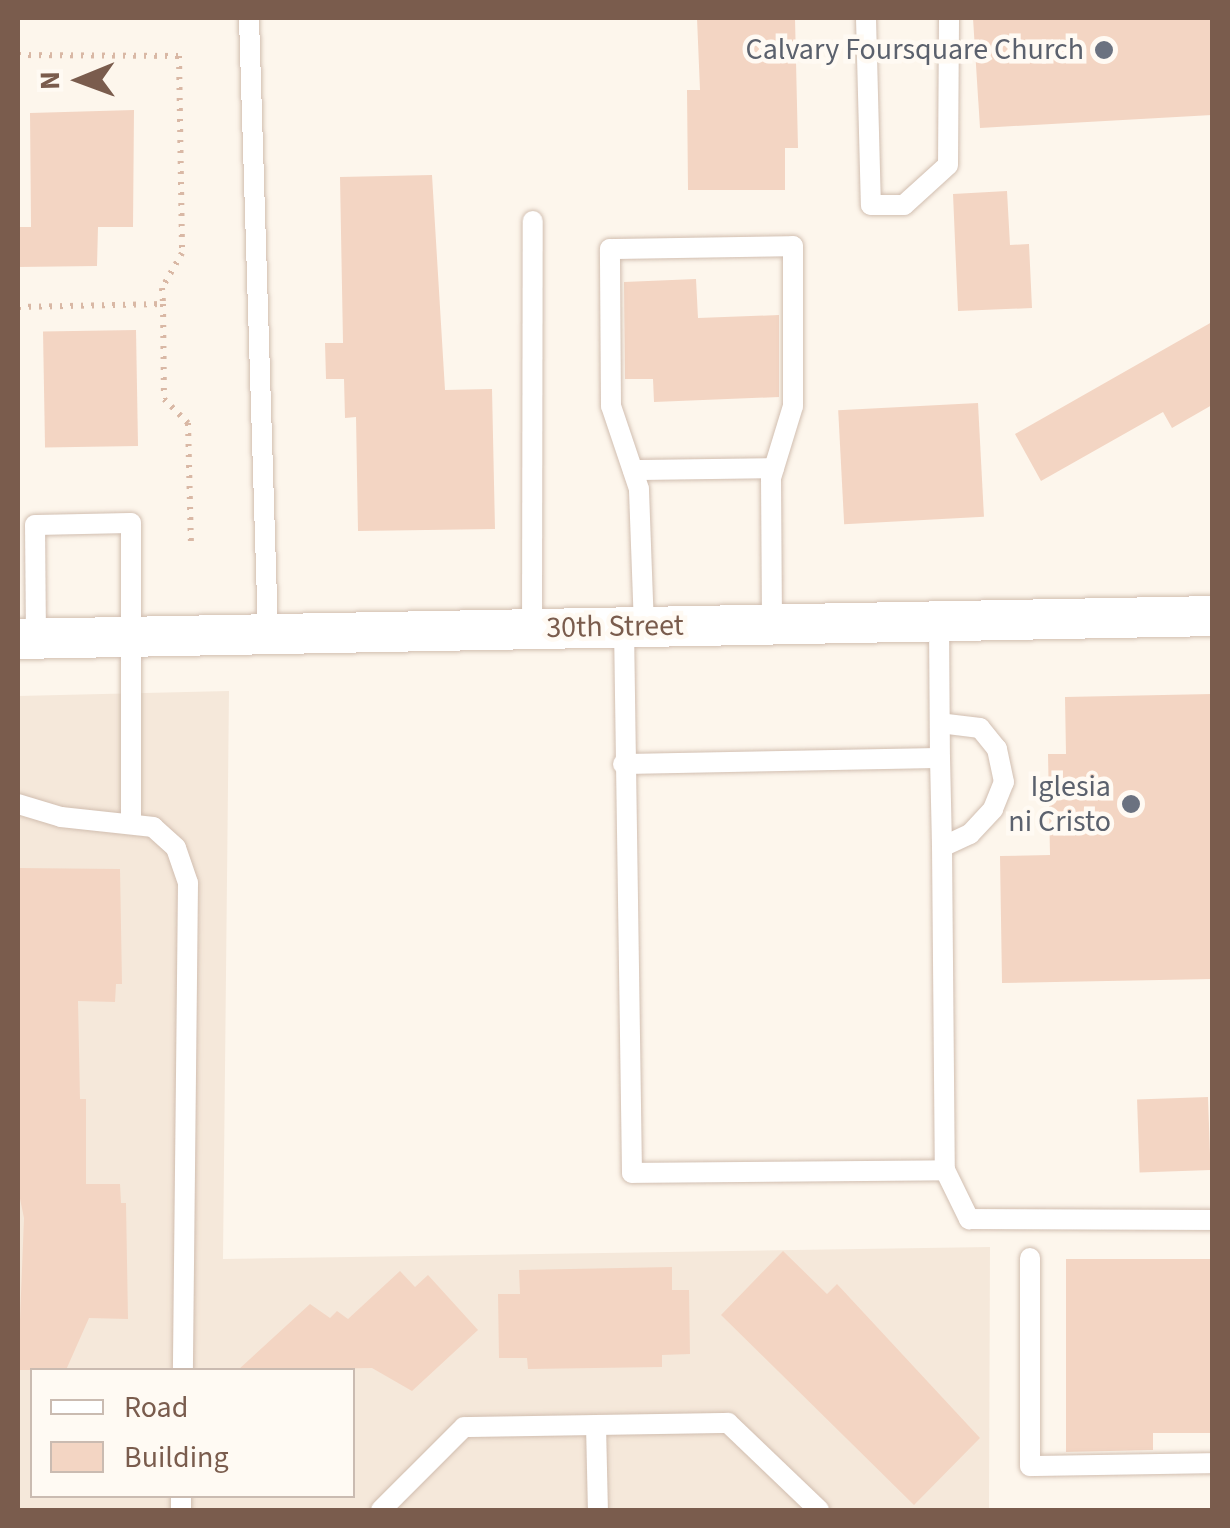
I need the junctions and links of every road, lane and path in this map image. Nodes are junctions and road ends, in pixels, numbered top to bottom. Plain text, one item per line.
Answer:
1 (250, 18) edge
2 (866, 18) edge
3 (949, 18) edge
4 (18, 55) edge
5 (533, 221) dead end
6 (162, 304) junction
7 (18, 307) edge
8 (774, 468) junction
9 (632, 470) junction
10 (191, 544) dead end
11 (1212, 616) edge
12 (939, 621) junction
13 (772, 624) junction
14 (634, 627) junction
15 (532, 628) junction
16 (268, 634) junction
17 (131, 637) junction
18 (27, 638) edge
19 (940, 722) junction
20 (940, 758) junction
21 (623, 764) junction
22 (18, 804) edge
23 (131, 824) junction
24 (942, 847) junction
25 (945, 1170) junction
26 (1212, 1220) edge
27 (1030, 1258) dead end
28 (183, 1368) edge
29 (596, 1425) junction
30 (1212, 1463) edge
31 (381, 1510) edge
32 (598, 1510) edge
33 (819, 1510) edge

1 - 16 lane
2 - 3 lane
4 - 6 path
5 - 15 lane
6 - 7 path
6 - 10 path
8 - 9 lane
8 - 9 lane
8 - 13 lane
9 - 14 lane
11 - 12 street, 30th Street
12 - 13 street, 30th Street
12 - 19 lane
13 - 14 street, 30th Street
14 - 15 street, 30th Street
14 - 21 lane
15 - 16 street, 30th Street
16 - 17 street, 30th Street
17 - 18 street, 30th Street
17 - 18 lane
17 - 23 lane
19 - 20 lane
19 - 24 lane
20 - 21 lane
20 - 24 lane
21 - 25 lane
22 - 23 lane
23 - 28 lane
24 - 25 lane
25 - 26 lane
27 - 30 lane
29 - 31 lane
29 - 32 lane
29 - 33 lane

